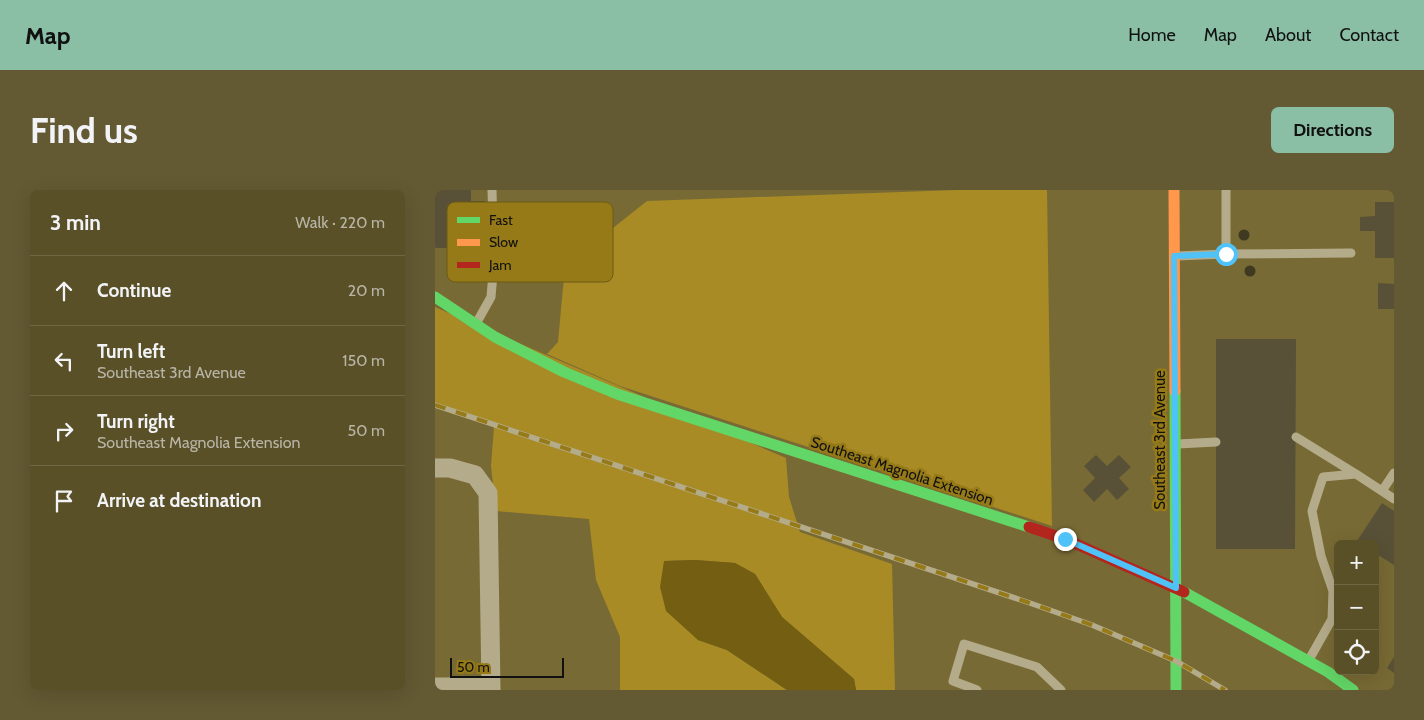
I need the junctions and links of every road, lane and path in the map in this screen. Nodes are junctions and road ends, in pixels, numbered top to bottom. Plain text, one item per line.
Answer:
1 (1174, 190) edge
2 (1226, 190) edge
3 (1351, 253) dead end
4 (1226, 254) junction
5 (1174, 256) junction
6 (492, 282) edge
7 (435, 297) edge
8 (476, 324) junction
9 (1296, 437) dead end
10 (1216, 442) dead end
11 (1175, 444) junction
12 (435, 468) edge
13 (1394, 473) edge
14 (1356, 474) junction
15 (1382, 491) junction
16 (1394, 499) edge
17 (1176, 588) junction
18 (1308, 661) junction
19 (435, 687) edge
20 (491, 688) edge
21 (977, 690) edge
22 (1061, 690) edge
23 (1176, 690) edge
24 (1353, 690) edge

1 - 5 main road, Southeast 3rd Avenue
2 - 4 lane
3 - 4 lane
4 - 5 lane
5 - 11 main road, Southeast 3rd Avenue
6 - 8 lane
7 - 8 main road, Southeast Magnolia Extension
8 - 17 main road, Southeast Magnolia Extension
9 - 14 lane
10 - 11 lane
11 - 17 main road, Southeast 3rd Avenue
12 - 20 street
13 - 15 lane
14 - 15 lane
14 - 18 lane
15 - 16 lane
17 - 18 main road, Southeast Magnolia Extension
17 - 23 main road, Southeast 3rd Avenue
18 - 24 main road, Southeast Magnolia Extension
19 - 20 street
21 - 22 lane

